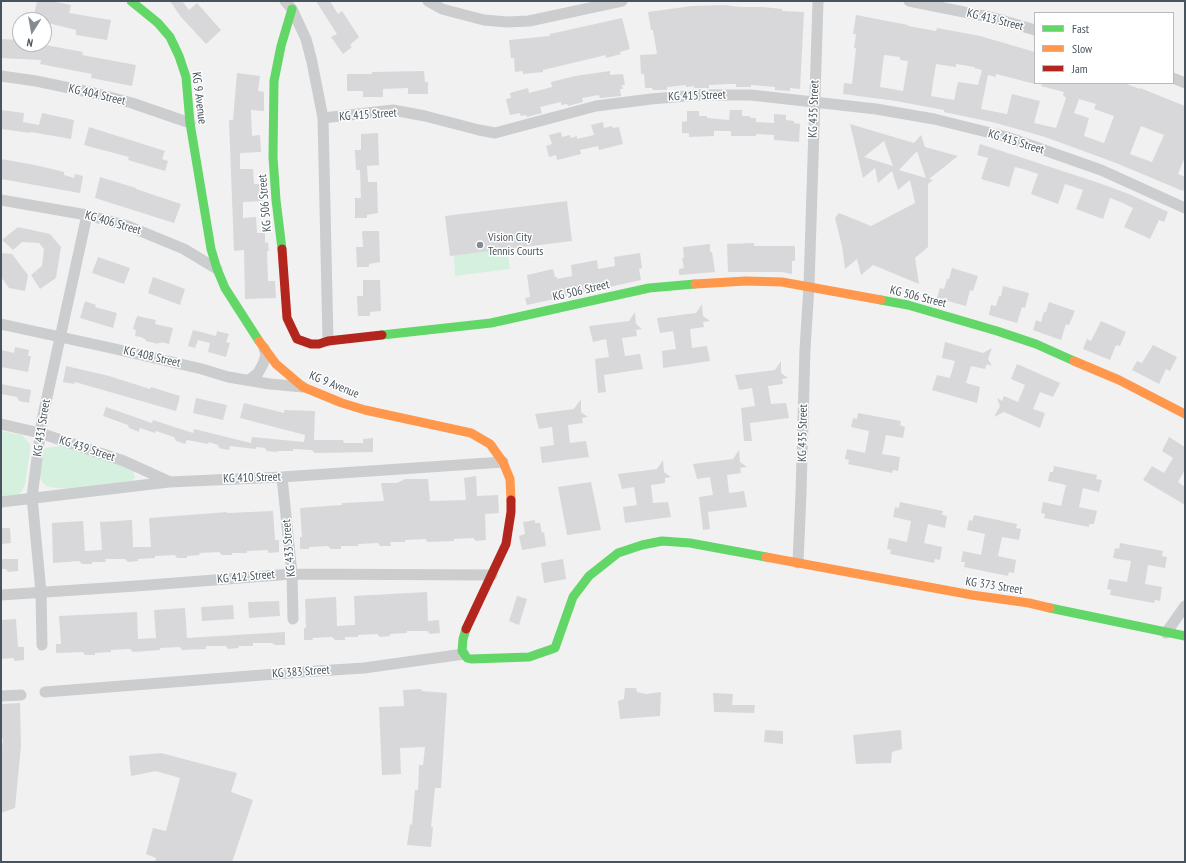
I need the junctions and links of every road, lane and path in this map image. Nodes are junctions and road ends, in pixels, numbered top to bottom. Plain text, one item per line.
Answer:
1 (131, 1) edge
2 (428, 1) edge
3 (622, 1) edge
4 (818, 1) edge
5 (909, 1) edge
6 (288, 5) edge
7 (1034, 30) edge
8 (1, 76) edge
9 (1174, 78) edge
10 (1185, 83) edge
11 (814, 102) junction
12 (323, 118) junction
13 (190, 123) junction
14 (1, 200) edge
15 (1185, 208) edge
16 (87, 215) junction
17 (217, 269) junction
18 (809, 286) junction
19 (1, 324) edge
20 (61, 338) junction
21 (328, 341) junction
22 (264, 348) junction
23 (249, 380) junction
24 (303, 387) junction
25 (1185, 414) edge
26 (1, 424) edge
27 (40, 433) junction
28 (503, 462) junction
29 (282, 477) junction
30 (169, 482) junction
31 (32, 497) junction
32 (1, 502) edge
33 (798, 564) junction
34 (292, 574) junction
35 (492, 575) junction
36 (41, 592) junction
37 (1, 595) edge
38 (1185, 606) edge
39 (293, 619) dead end
40 (1166, 633) junction
41 (1185, 636) edge
42 (42, 645) dead end
43 (464, 654) junction
44 (45, 692) dead end
45 (21, 695) dead end
46 (1, 696) edge

1 - 13 main road, KG 9 Avenue
2 - 3 street
4 - 11 street, KG 435 Street
5 - 7 street, KG 413 Street
6 - 12 street, KG 415 Street
6 - 21 main road, KG 506 Street
8 - 13 street, KG 404 Street
9 - 10 street
11 - 12 street, KG 415 Street
11 - 15 street, KG 415 Street
11 - 18 street, KG 435 Street
12 - 21 street
13 - 17 main road, KG 9 Avenue
14 - 16 street, KG 406 Street
16 - 17 street, KG 406 Street
16 - 20 street, KG 431 Street
17 - 22 main road, KG 9 Avenue
18 - 21 main road, KG 506 Street
18 - 25 main road, KG 506 Street
18 - 33 street, KG 435 Street
19 - 20 street, KG 408 Street
20 - 23 street, KG 408 Street
20 - 27 street, KG 431 Street
22 - 23 street
22 - 24 main road, KG 9 Avenue
23 - 24 street, KG 408 Street
24 - 28 main road, KG 9 Avenue
26 - 27 street, KG 439 Street
27 - 30 street, KG 439 Street
27 - 31 street, KG 431 Street
28 - 29 street, KG 410 Street
28 - 35 main road, KG 9 Avenue
29 - 30 street, KG 410 Street
29 - 34 street, KG 433 Street
30 - 31 street, KG 410 Street
31 - 32 street, KG 410 Street
31 - 36 street, KG 431 Street
33 - 40 main road, KG 373 Street
33 - 43 main road, KG 383 Street
34 - 35 street, KG 412 Street
34 - 36 street, KG 412 Street
34 - 39 street, KG 433 Street
35 - 43 main road, KG 9 Avenue
36 - 37 street, KG 412 Street
36 - 42 street, KG 431 Street
38 - 40 street
40 - 41 main road, KG 373 Street
43 - 44 street, KG 383 Street
45 - 46 street

